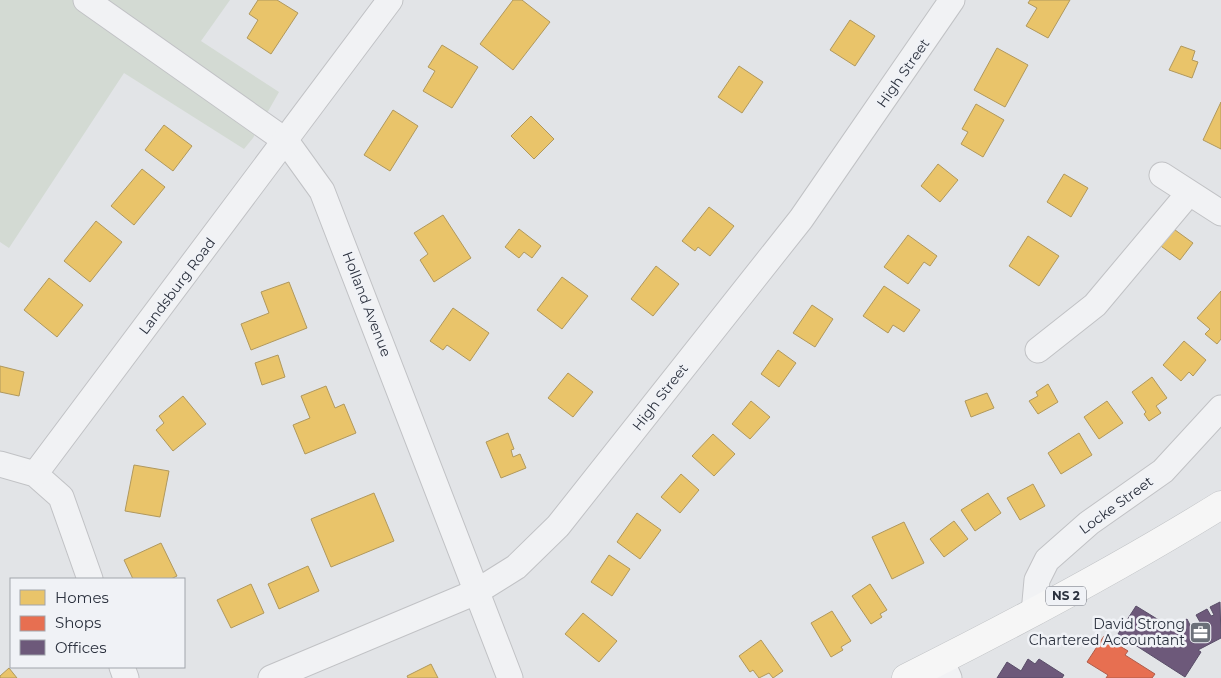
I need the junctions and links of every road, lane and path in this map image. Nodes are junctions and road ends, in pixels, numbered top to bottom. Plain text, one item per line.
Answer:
1 (86, 0) edge
2 (390, 0) edge
3 (952, 0) edge
4 (286, 141) junction
5 (1162, 175) dead end
6 (1188, 192) junction
7 (1221, 213) edge
8 (1038, 350) dead end
9 (1221, 408) edge
10 (0, 464) edge
11 (35, 474) junction
12 (1221, 505) edge
13 (90, 578) edge
14 (476, 592) junction
15 (1034, 613) junction
16 (945, 669) edge
17 (271, 678) edge
18 (510, 678) edge
19 (906, 678) edge

1 - 4 street, Holland Avenue
2 - 4 street, Landsburg Road
3 - 14 street, High Street
4 - 11 street, Landsburg Road
4 - 14 street, Holland Avenue
5 - 6 street
6 - 7 street
6 - 8 street
9 - 15 street, Locke Street
10 - 11 street
11 - 13 street
12 - 15 main road, NS 2
14 - 17 street, High Street
14 - 18 street, Holland Avenue
15 - 16 main road, NS 2
16 - 19 main road, NS 2

